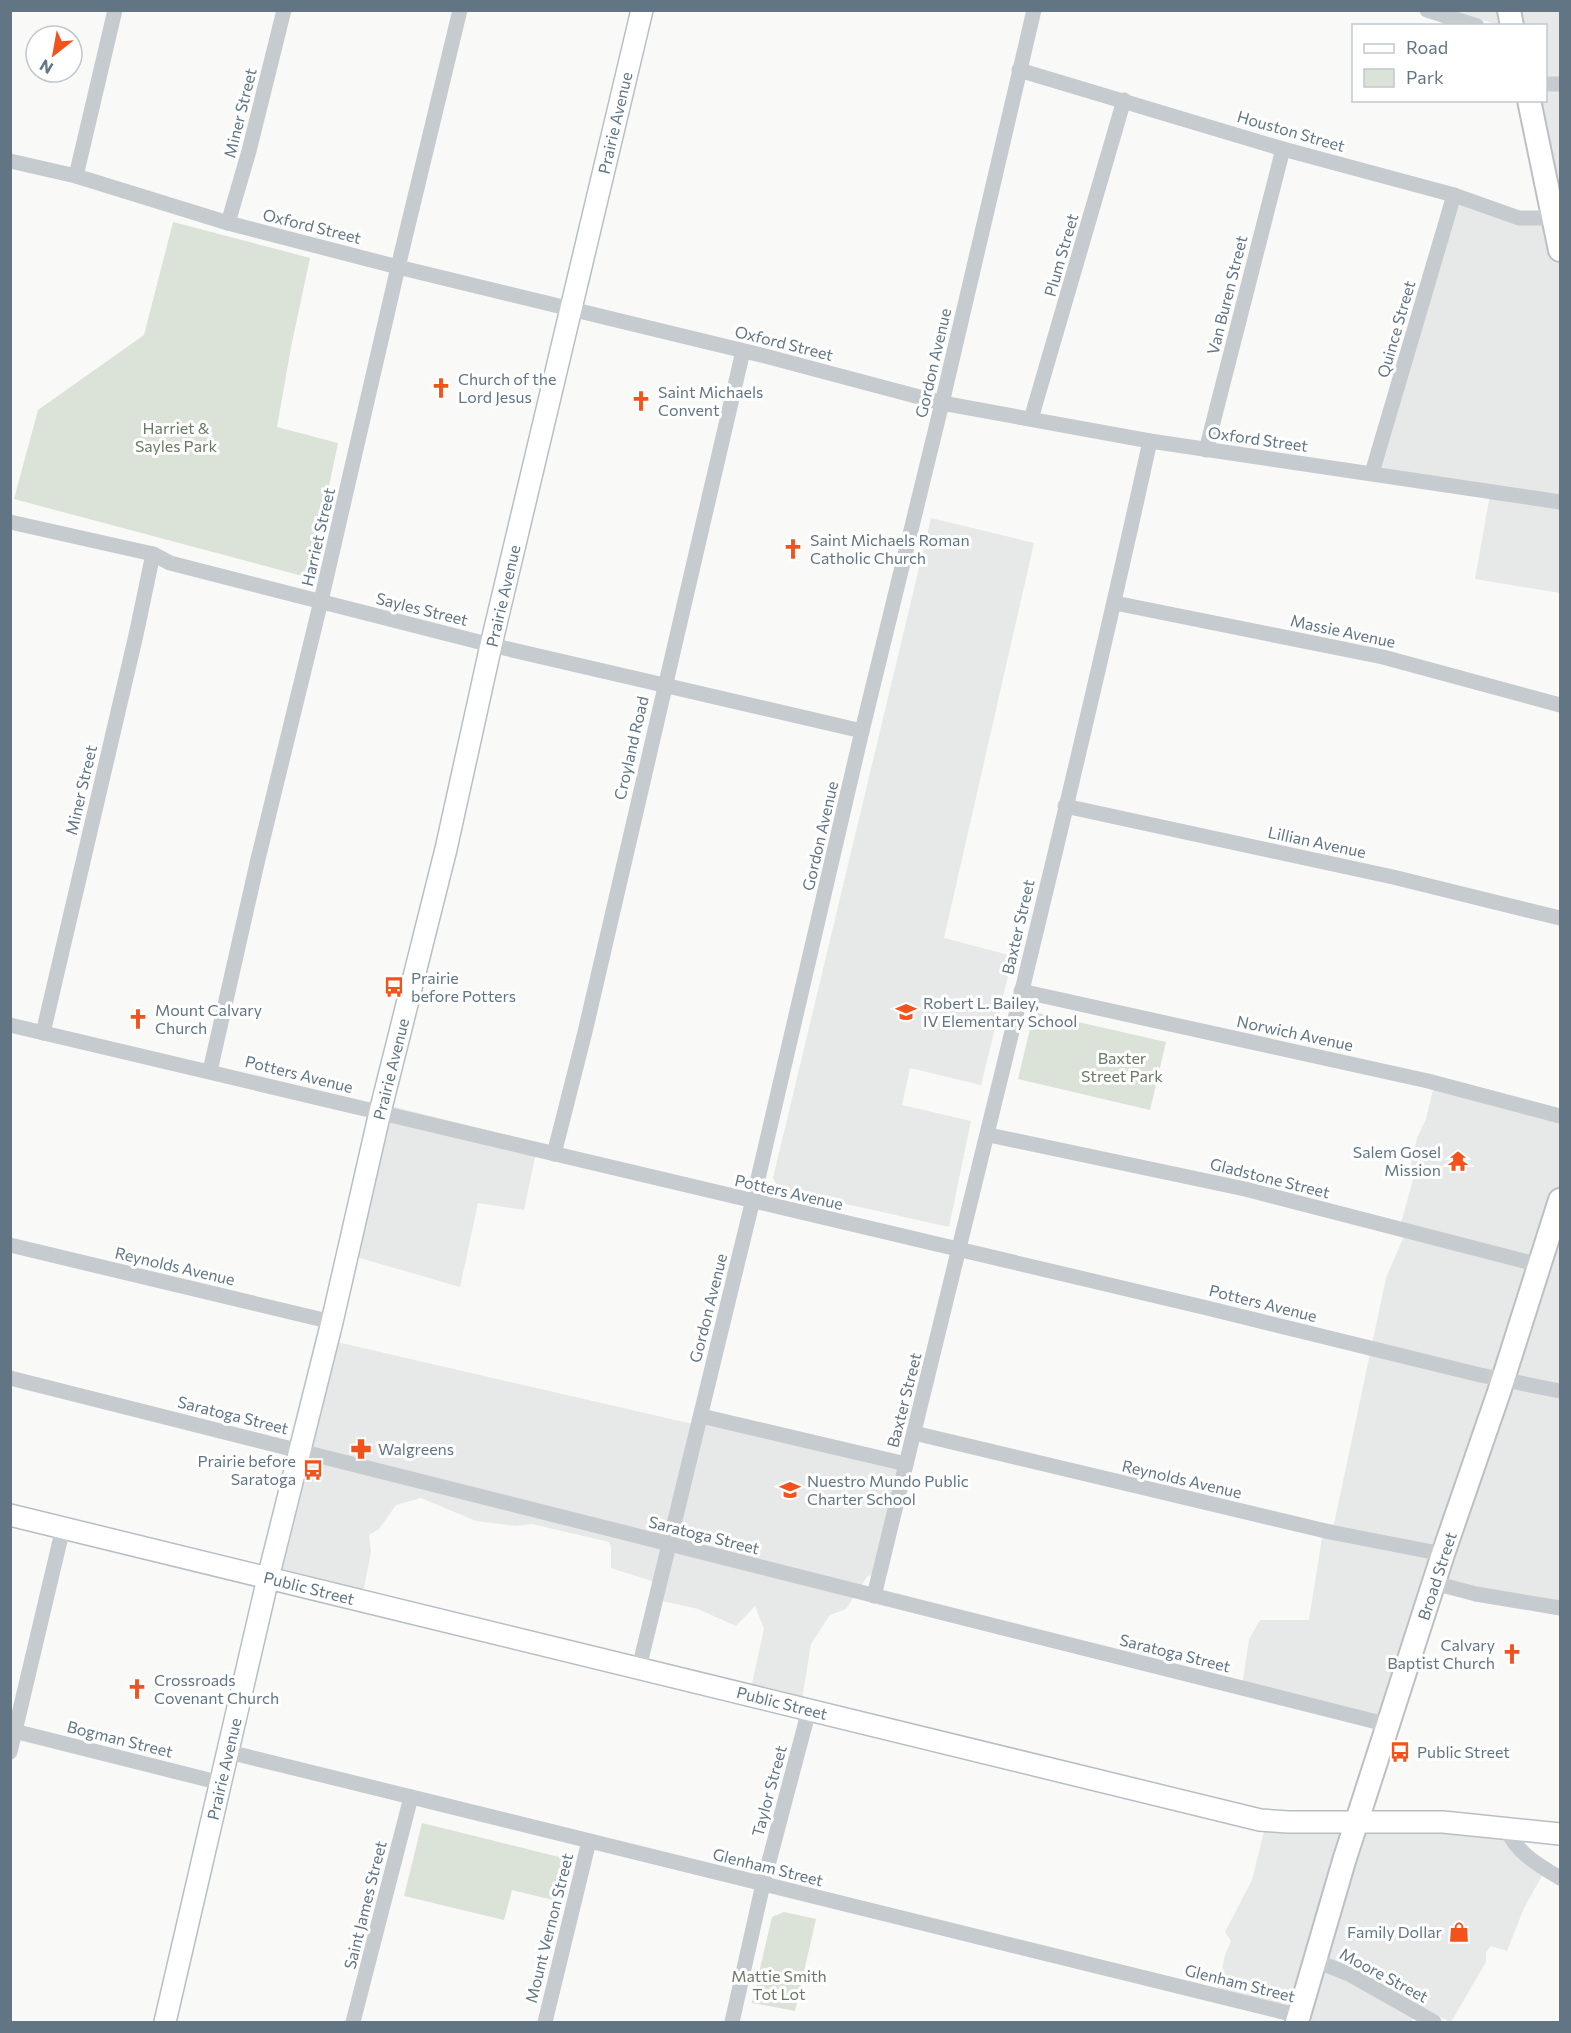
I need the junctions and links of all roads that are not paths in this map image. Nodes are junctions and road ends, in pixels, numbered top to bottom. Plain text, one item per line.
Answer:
1 (115, 10) edge
2 (284, 10) edge
3 (460, 10) edge
4 (642, 10) edge
5 (1034, 10) edge
6 (1427, 10) edge
7 (1471, 24) edge
8 (1019, 70) junction
9 (1124, 100) junction
10 (1529, 102) edge
11 (1283, 148) junction
12 (10, 161) edge
13 (76, 176) junction
14 (1454, 195) junction
15 (1553, 218) junction
16 (228, 223) junction
17 (1560, 250) edge
18 (398, 267) junction
19 (572, 308) junction
20 (743, 351) junction
21 (942, 403) junction
22 (1031, 419) junction
23 (1150, 441) junction
24 (1206, 450) junction
25 (1372, 473) junction
26 (1560, 502) edge
27 (10, 522) edge
28 (153, 554) junction
29 (321, 601) junction
30 (1114, 603) junction
31 (491, 645) junction
32 (664, 685) junction
33 (1560, 705) edge
34 (862, 731) junction
35 (1065, 806) junction
36 (1560, 918) edge
37 (1021, 991) junction
38 (10, 1025) edge
39 (43, 1033) junction
40 (210, 1071) junction
41 (380, 1112) junction
42 (1560, 1116) edge
43 (988, 1135) junction
44 (554, 1154) junction
45 (1560, 1200) edge
46 (753, 1202) junction
47 (10, 1245) edge
48 (959, 1251) junction
49 (1540, 1265) junction
50 (332, 1322) junction
51 (10, 1378) edge
52 (1503, 1379) junction
53 (1560, 1391) edge
54 (700, 1416) junction
55 (914, 1433) junction
56 (300, 1451) junction
57 (906, 1464) junction
58 (10, 1515) edge
59 (63, 1528) junction
60 (669, 1545) junction
61 (1443, 1554) junction
62 (268, 1578) junction
63 (1434, 1583) junction
64 (874, 1596) junction
65 (1560, 1608) edge
66 (639, 1668) junction
67 (809, 1710) junction
68 (1389, 1725) junction
69 (13, 1731) edge
70 (10, 1752) edge
71 (228, 1752) junction
72 (221, 1783) junction
73 (411, 1797) junction
74 (1357, 1822) junction
75 (1508, 1829) junction
76 (1560, 1834) edge
77 (589, 1841) junction
78 (1560, 1878) edge
79 (763, 1884) junction
80 (1316, 1960) junction
81 (1298, 2019) edge
82 (165, 2022) edge
83 (354, 2022) edge
84 (545, 2022) edge
85 (732, 2022) edge
86 (1434, 2022) edge

1 - 13 street
2 - 16 street, Miner Street
3 - 18 street, Harriet Street
4 - 19 street, Prairie Avenue
5 - 8 street, Gordon Avenue
6 - 7 street
8 - 9 street, Houston Street
8 - 21 street, Gordon Avenue
9 - 11 street, Houston Street
9 - 22 street, Plum Street
10 - 15 main road
11 - 14 street, Houston Street
11 - 24 street, Van Buren Street
12 - 13 street, Oxford Street
13 - 16 street, Oxford Street
14 - 15 street, Houston Street
14 - 25 street, Quince Street
15 - 17 main road
16 - 18 street, Oxford Street
18 - 19 street, Oxford Street
18 - 29 street, Harriet Street
19 - 20 street, Oxford Street
19 - 31 street, Prairie Avenue
20 - 21 street, Oxford Street
20 - 32 street, Croyland Road
21 - 22 street, Oxford Street
21 - 34 street, Gordon Avenue
22 - 23 street, Oxford Street
23 - 24 street, Oxford Street
23 - 30 street, Baxter Street
24 - 25 street, Oxford Street
25 - 26 street, Oxford Street
27 - 28 street, Sayles Street
28 - 29 street, Sayles Street
28 - 39 street, Miner Street
29 - 31 street, Sayles Street
29 - 40 street, Harriet Street
30 - 33 street, Massie Avenue
30 - 35 street, Baxter Street
31 - 32 street, Sayles Street
31 - 41 street, Prairie Avenue
32 - 34 street, Sayles Street
32 - 44 street, Croyland Road
34 - 46 street, Gordon Avenue
35 - 36 street, Lillian Avenue
35 - 37 street, Baxter Street
37 - 42 street, Norwich Avenue
37 - 43 street, Baxter Street
38 - 39 street, Potters Avenue
39 - 40 street, Potters Avenue
40 - 41 street, Potters Avenue
41 - 44 street, Potters Avenue
41 - 50 street, Prairie Avenue
43 - 48 street, Baxter Street
43 - 49 street, Gladstone Street
44 - 46 street, Potters Avenue
45 - 49 main road, Broad Street
46 - 48 street, Potters Avenue
46 - 54 street, Gordon Avenue
47 - 50 street, Reynolds Avenue
48 - 52 street, Potters Avenue
48 - 55 street, Baxter Street
49 - 52 main road, Broad Street
50 - 56 street, Prairie Avenue
51 - 56 street, Saratoga Street
52 - 53 street, Potters Avenue
52 - 61 main road, Broad Street
54 - 57 street
54 - 60 street, Gordon Avenue
55 - 57 street, Baxter Street
55 - 61 street, Reynolds Avenue
56 - 60 street, Saratoga Street
56 - 62 street, Prairie Avenue
57 - 64 street, Baxter Street
58 - 59 street, Public Street
59 - 62 street, Public Street
59 - 69 street
60 - 64 street, Saratoga Street
60 - 66 street, Gordon Avenue
61 - 63 main road, Broad Street
62 - 66 street, Public Street
62 - 71 street, Prairie Avenue
63 - 65 street
63 - 68 main road, Broad Street
64 - 68 street, Saratoga Street
66 - 67 street, Public Street
67 - 74 street, Public Street
67 - 79 street, Taylor Street
68 - 74 main road, Broad Street
69 - 70 street
69 - 72 street, Bogman Street
71 - 72 street, Prairie Avenue
71 - 73 street, Glenham Street
72 - 82 street, Prairie Avenue
73 - 77 street, Glenham Street
73 - 83 street, Saint James Street
74 - 75 street, Public Street
74 - 80 main road, Broad Street
75 - 76 street, Public Street
75 - 78 street
77 - 79 street, Glenham Street
77 - 84 street, Mount Vernon Street
79 - 81 street, Glenham Street
79 - 85 street, Taylor Street
80 - 81 main road, Broad Street
80 - 86 street, Moore Street

